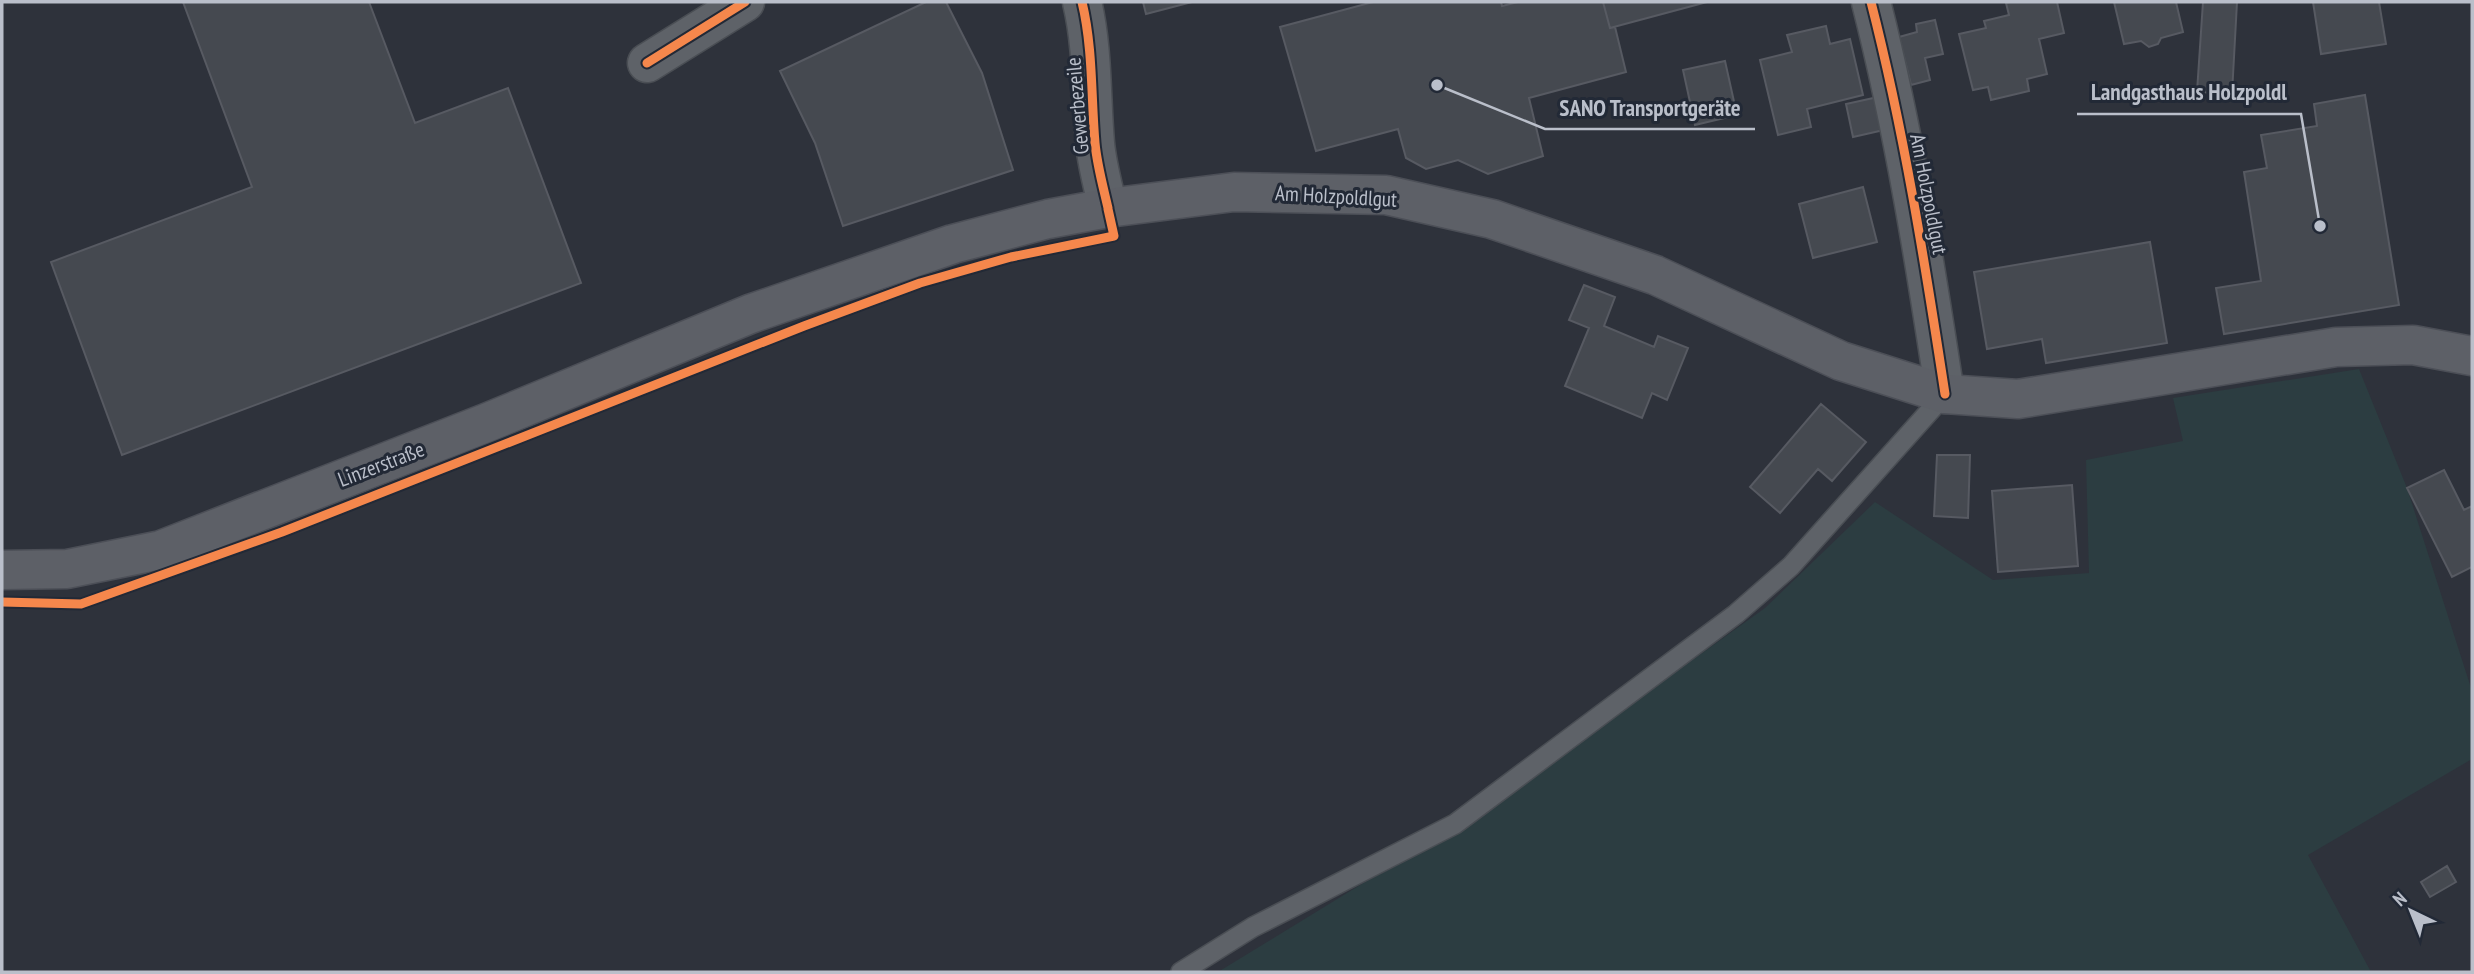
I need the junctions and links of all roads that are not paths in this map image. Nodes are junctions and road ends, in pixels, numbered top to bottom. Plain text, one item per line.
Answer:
1 (745, 2) edge
2 (1082, 2) edge
3 (1871, 2) edge
4 (647, 63) dead end
5 (1108, 208) junction
6 (750, 314) joint
7 (2472, 356) edge
8 (1945, 394) junction
9 (2, 570) edge
10 (1181, 972) edge

1 - 4 street
2 - 5 street, Gewerbezeile
3 - 8 street, Am Holzpoldlgut
5 - 6 main road, Am Holzpoldlgut
5 - 8 main road, Am Holzpoldlgut
6 - 9 main road, Linzerstraße
7 - 8 main road, Am Holzpoldlgut
8 - 10 lane

